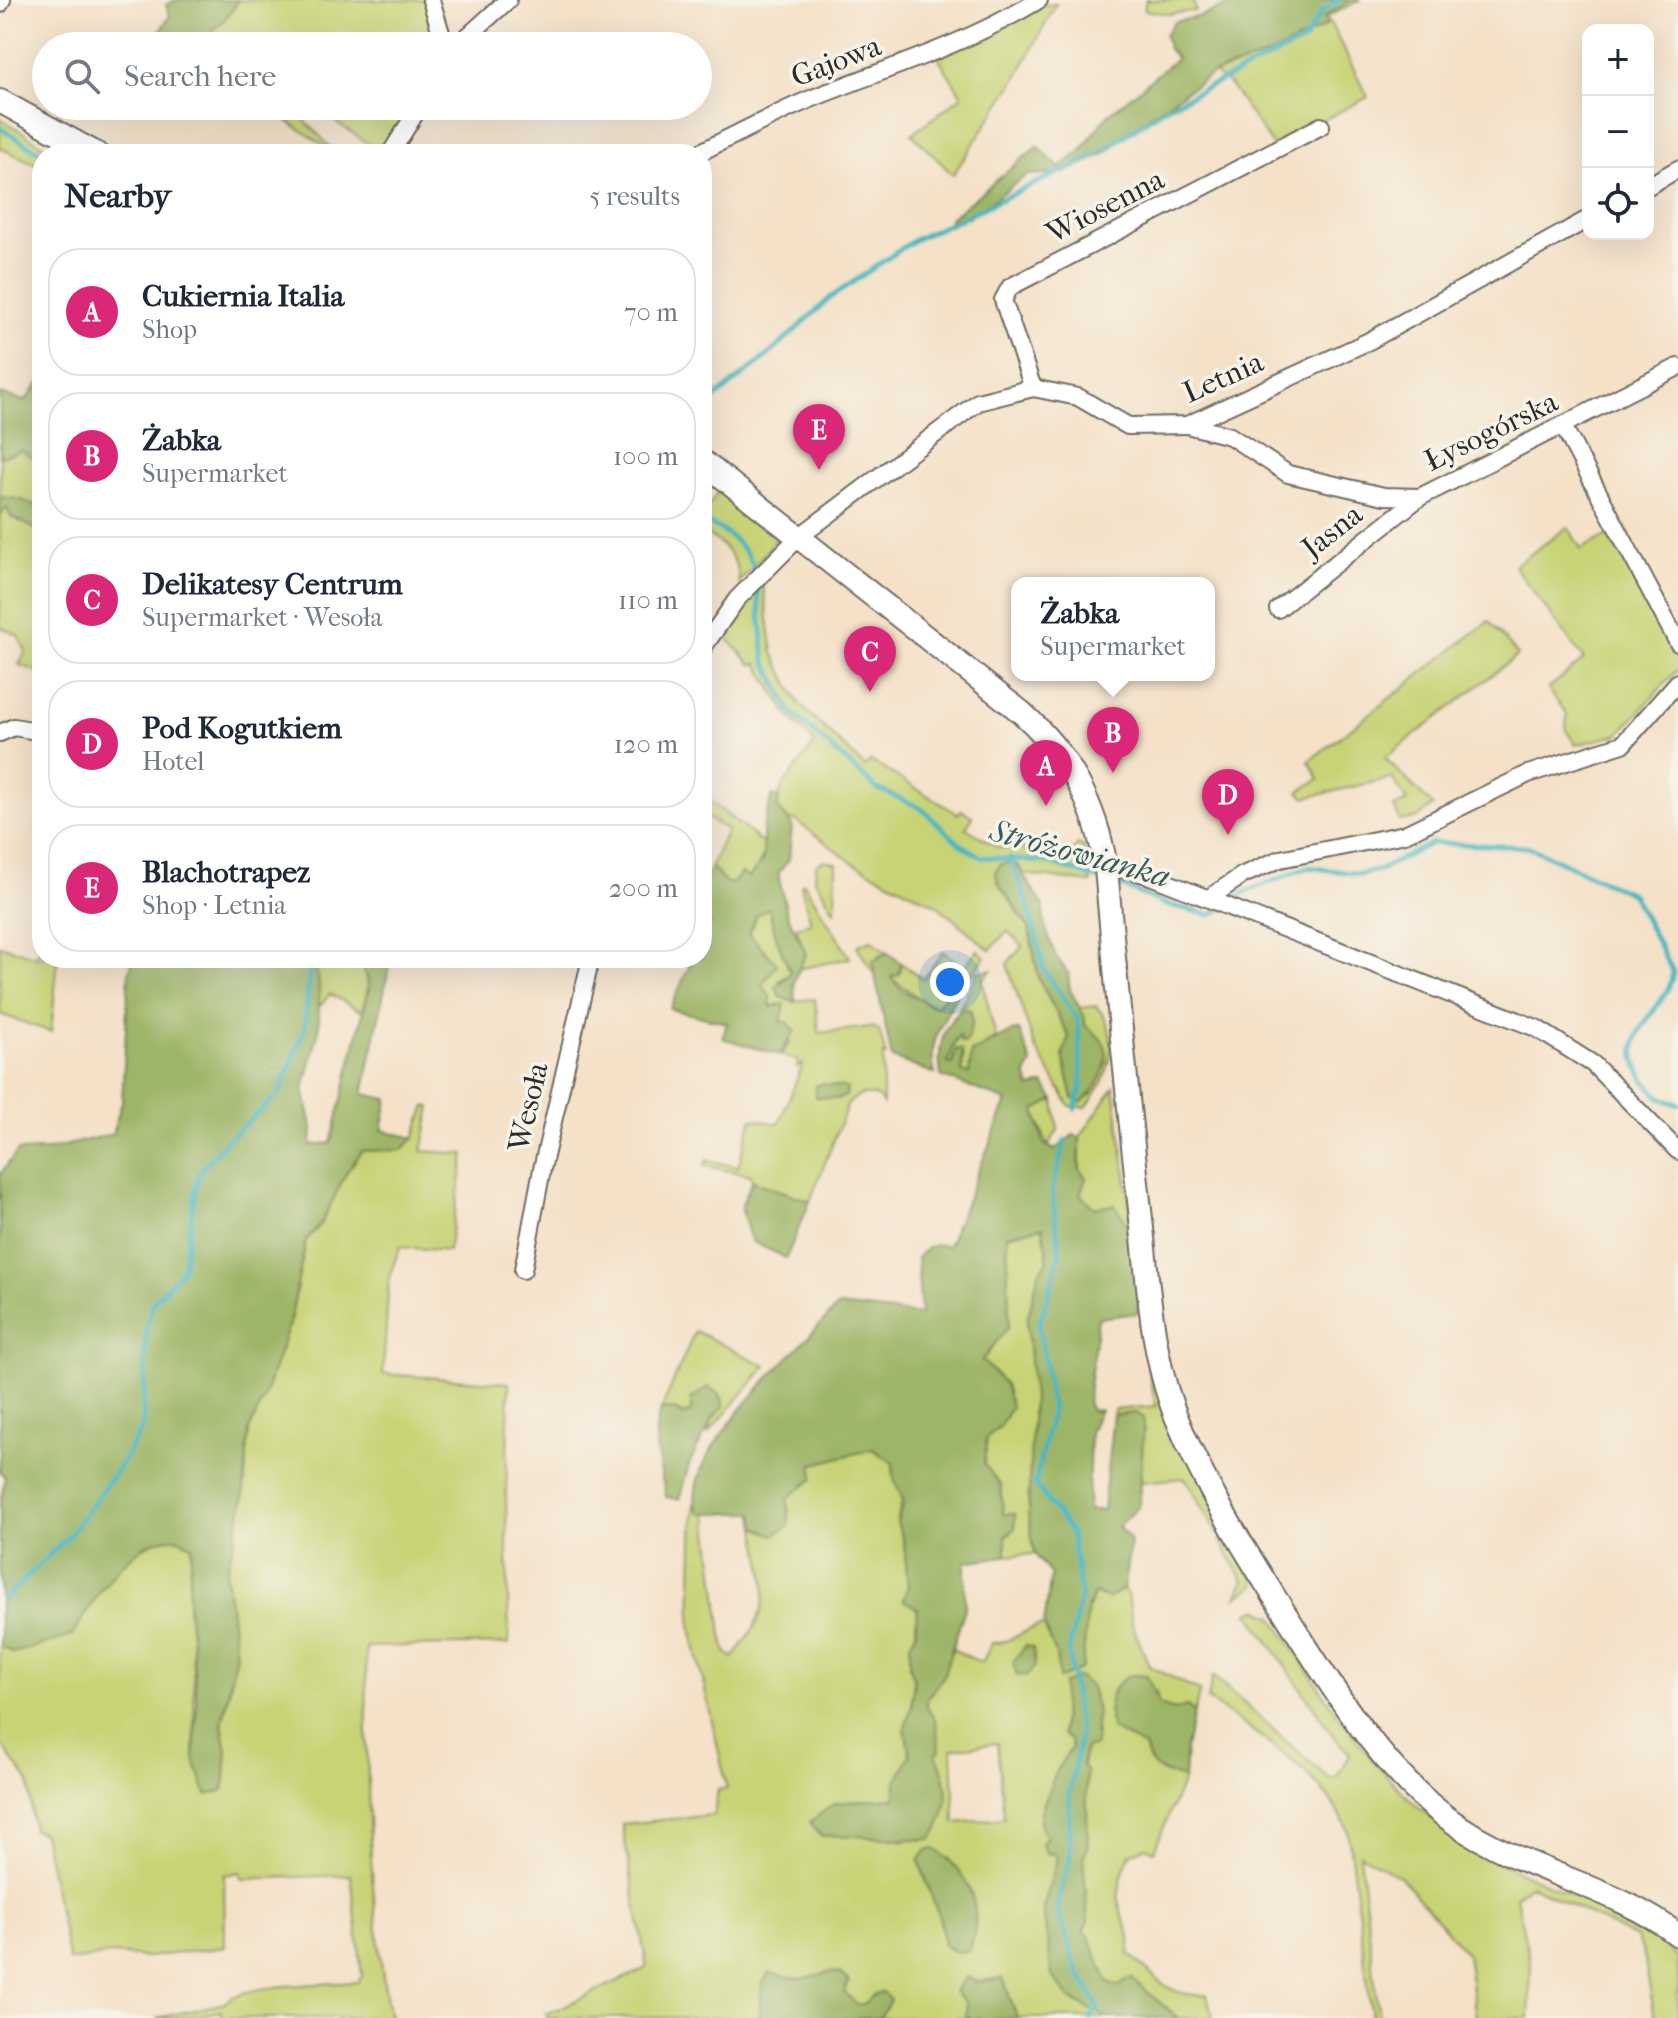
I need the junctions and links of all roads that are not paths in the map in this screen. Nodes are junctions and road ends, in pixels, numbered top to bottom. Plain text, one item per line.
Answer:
1 (431, 0) edge
2 (508, 0) edge
3 (1039, 0) edge
4 (441, 32) edge
5 (473, 32) edge
6 (0, 101) edge
7 (32, 118) edge
8 (35, 120) edge
9 (411, 120) edge
10 (1321, 126) dead end
11 (79, 144) edge
12 (396, 144) edge
13 (712, 147) edge
14 (1678, 169) edge
15 (1654, 183) edge
16 (1582, 222) edge
17 (1678, 367) edge
18 (1033, 388) junction
19 (1187, 425) junction
20 (1563, 426) junction
21 (712, 469) edge
22 (1420, 497) junction
23 (799, 537) junction
24 (1278, 609) dead end
25 (712, 635) edge
26 (1678, 643) edge
27 (1678, 682) edge
28 (32, 730) edge
29 (0, 733) edge
30 (1107, 870) junction
31 (1215, 900) junction
32 (589, 968) edge
33 (1678, 1151) edge
34 (523, 1270) dead end
35 (1678, 1935) edge

1 - 4 street
2 - 5 street
3 - 13 street, Gajowa
6 - 7 main road
8 - 11 main road
9 - 12 street
10 - 18 street, Wiosenna
14 - 15 street
16 - 19 street, Letnia
17 - 20 street, Łysogórska
18 - 19 street, Letnia
18 - 23 street, Letnia
19 - 22 street, Łysogórska
20 - 22 street, Łysogórska
20 - 26 street
21 - 23 main road
22 - 24 street, Jasna
23 - 25 street
23 - 30 main road
27 - 31 street
28 - 29 street
30 - 31 street
30 - 35 main road
31 - 33 street
32 - 34 street, Wesoła

